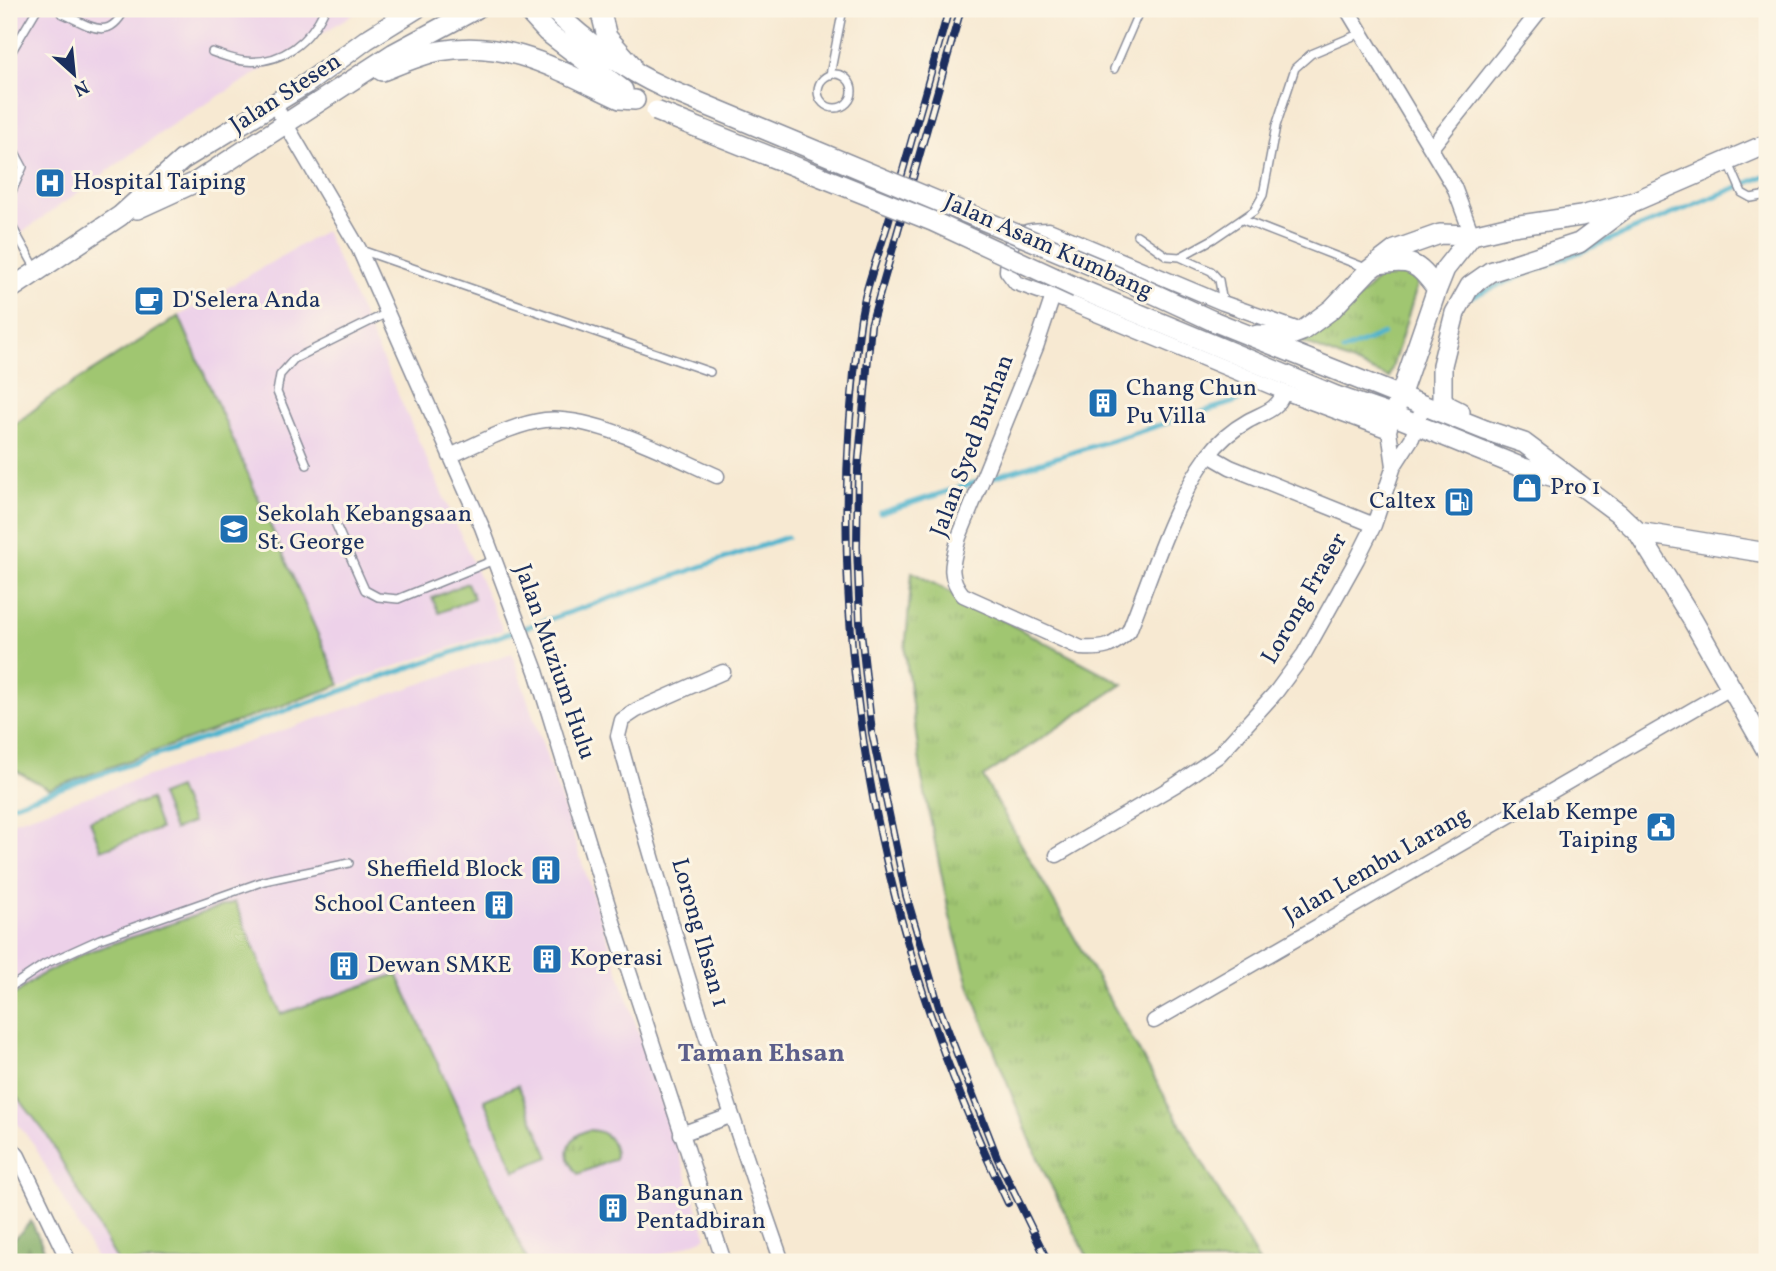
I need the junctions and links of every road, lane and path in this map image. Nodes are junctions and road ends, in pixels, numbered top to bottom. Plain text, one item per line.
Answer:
1 (37, 9) edge
2 (125, 9) edge
3 (325, 9) edge
4 (416, 9) edge
5 (432, 9) edge
6 (476, 9) edge
7 (526, 9) edge
8 (552, 9) edge
9 (600, 9) edge
10 (843, 9) edge
11 (1140, 9) edge
12 (1347, 9) edge
13 (1538, 10) edge
14 (61, 13) dead end
15 (1362, 33) junction
16 (212, 52) dead end
17 (9, 56) edge
18 (1114, 69) dead end
19 (830, 75) junction
20 (643, 78) junction
21 (351, 82) junction
22 (306, 84) junction
23 (635, 100) junction
24 (274, 104) junction
25 (285, 123) junction
26 (9, 141) edge
27 (1767, 144) edge
28 (1431, 148) junction
29 (1727, 160) junction
30 (1767, 195) edge
31 (9, 198) edge
32 (1633, 202) junction
33 (120, 216) junction
34 (1243, 220) junction
35 (9, 221) edge
36 (1137, 234) dead end
37 (1472, 235) junction
38 (359, 249) junction
39 (1180, 257) junction
40 (1373, 267) junction
41 (37, 271) junction
42 (1437, 289) junction
43 (9, 290) edge
44 (1053, 296) junction
45 (1223, 303) junction
46 (387, 313) junction
47 (1302, 331) junction
48 (1246, 334) junction
49 (710, 372) dead end
50 (1284, 392) junction
51 (1400, 396) junction
52 (1424, 405) junction
53 (1391, 424) junction
54 (1416, 425) junction
55 (1485, 430) junction
56 (1209, 455) junction
57 (450, 456) junction
58 (307, 465) dead end
59 (1394, 467) junction
60 (717, 476) dead end
61 (1577, 484) junction
62 (332, 516) dead end
63 (1374, 525) junction
64 (1638, 532) junction
65 (1767, 553) edge
66 (495, 560) junction
67 (723, 672) dead end
68 (1732, 687) junction
69 (1767, 751) edge
70 (1057, 855) dead end
71 (349, 863) dead end
72 (9, 988) edge
73 (1154, 1021) dead end
74 (730, 1116) junction
75 (681, 1134) junction
76 (9, 1146) edge
77 (69, 1262) edge
78 (724, 1262) edge
79 (782, 1262) edge

1 - 17 lane
2 - 14 lane
3 - 16 lane
4 - 22 main road, Jalan Stesen
5 - 22 main road
6 - 21 main road, Jalan Stesen
7 - 23 main road, Jalan Asam Kumbang
8 - 20 main road, Jalan Asam Kumbang
9 - 20 main road
10 - 19 lane
11 - 18 lane
12 - 15 street
13 - 28 street
15 - 28 street
15 - 34 lane
19 - 19 lane
20 - 48 main road, Jalan Asam Kumbang, bridge
21 - 23 main road
21 - 25 main road, Jalan Stesen
22 - 24 main road, Jalan Stesen
23 - 53 main road, Jalan Asam Kumbang, bridge
24 - 25 street, Jalan Muzium Hulu
24 - 33 main road, Jalan Stesen
25 - 33 main road, Jalan Stesen
25 - 38 street, Jalan Muzium Hulu
26 - 31 lane
27 - 29 main road
28 - 37 street
29 - 30 lane
29 - 32 main road
32 - 37 main road
32 - 55 main road
33 - 41 main road, Jalan Stesen
34 - 39 lane
34 - 40 lane
35 - 41 lane
36 - 39 lane
37 - 40 main road
37 - 42 main road
38 - 46 street, Jalan Muzium Hulu
38 - 49 lane
39 - 45 lane
40 - 42 main road
40 - 47 main road
41 - 43 main road, Jalan Stesen
42 - 51 main road
44 - 45 street
44 - 50 street
44 - 56 street, Jalan Syed Burhan
45 - 47 street
46 - 57 street, Jalan Muzium Hulu
46 - 58 lane
47 - 48 main road
48 - 51 main road, Jalan Asam Kumbang
50 - 53 street
50 - 56 street, Jalan Syed Burhan
51 - 52 main road, Jalan Asam Kumbang
51 - 53 main road
52 - 54 street, Lorong Fraser
52 - 55 main road, Jalan Asam Kumbang
53 - 54 main road, Jalan Asam Kumbang
53 - 59 street, Lorong Fraser
54 - 59 street, Lorong Fraser
54 - 61 main road, Jalan Asam Kumbang
55 - 61 main road, Jalan Asam Kumbang
56 - 63 street
57 - 60 street
57 - 66 street, Jalan Muzium Hulu
59 - 63 street, Lorong Fraser
61 - 64 main road, Jalan Asam Kumbang
62 - 66 lane
63 - 70 street, Lorong Fraser
64 - 65 main road
64 - 68 main road, Jalan Asam Kumbang
66 - 75 street, Jalan Muzium Hulu
67 - 74 street, Lorong Ihsan 1
68 - 69 main road, Jalan Asam Kumbang
68 - 73 street, Jalan Lembu Larang
71 - 72 lane
74 - 75 street
74 - 79 street, Lorong Ihsan 1
75 - 78 street, Jalan Muzium Hulu
76 - 77 street

